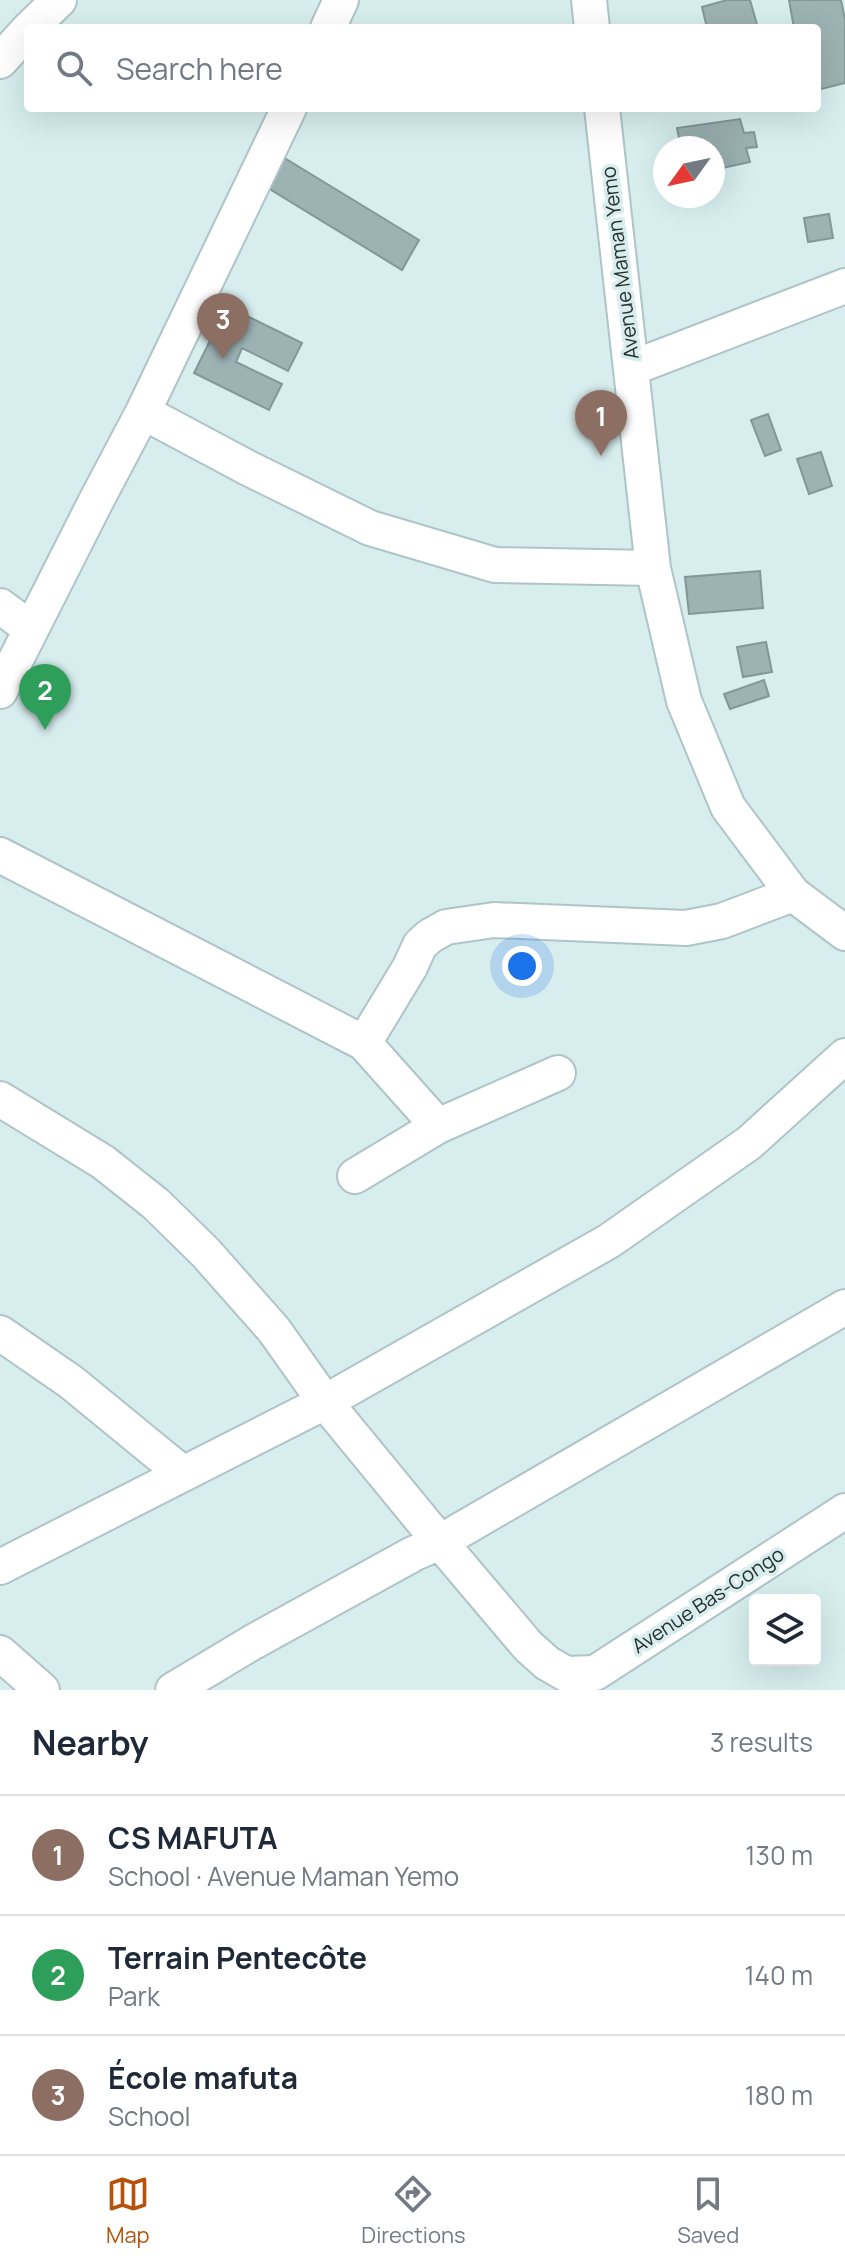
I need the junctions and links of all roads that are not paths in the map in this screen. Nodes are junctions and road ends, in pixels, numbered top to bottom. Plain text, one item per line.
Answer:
1 (59, 0) edge
2 (341, 0) edge
3 (589, 0) edge
4 (30, 24) edge
5 (330, 24) edge
6 (592, 24) edge
7 (287, 112) edge
8 (602, 112) edge
9 (845, 286) edge
10 (632, 368) junction
11 (143, 412) junction
12 (653, 568) junction
13 (0, 606) edge
14 (31, 629) junction
15 (0, 691) edge
16 (0, 855) edge
17 (793, 894) junction
18 (845, 933) edge
19 (364, 1043) junction
20 (845, 1056) edge
21 (558, 1073) dead end
22 (0, 1099) edge
23 (438, 1126) junction
24 (355, 1176) dead end
25 (845, 1307) edge
26 (0, 1333) edge
27 (325, 1402) junction
28 (182, 1473) junction
29 (845, 1511) edge
30 (440, 1542) junction
31 (0, 1567) edge
32 (0, 1653) edge
33 (42, 1690) edge
34 (173, 1690) edge

1 - 4 street
2 - 5 street
3 - 6 street
7 - 11 street
8 - 10 street, Avenue Maman Yemo
9 - 10 street
10 - 12 street, Avenue Maman Yemo
11 - 12 street
11 - 14 street
12 - 17 street, Avenue Maman Yemo
13 - 14 street
14 - 15 street
16 - 19 street
17 - 18 street, Avenue Maman Yemo
17 - 19 street
19 - 23 street
20 - 27 street
21 - 23 street
22 - 27 street
23 - 24 street
25 - 30 street
26 - 28 street
27 - 28 street
27 - 30 street
28 - 31 street
29 - 30 street, Avenue Bas-Congo
30 - 34 street
32 - 33 street

